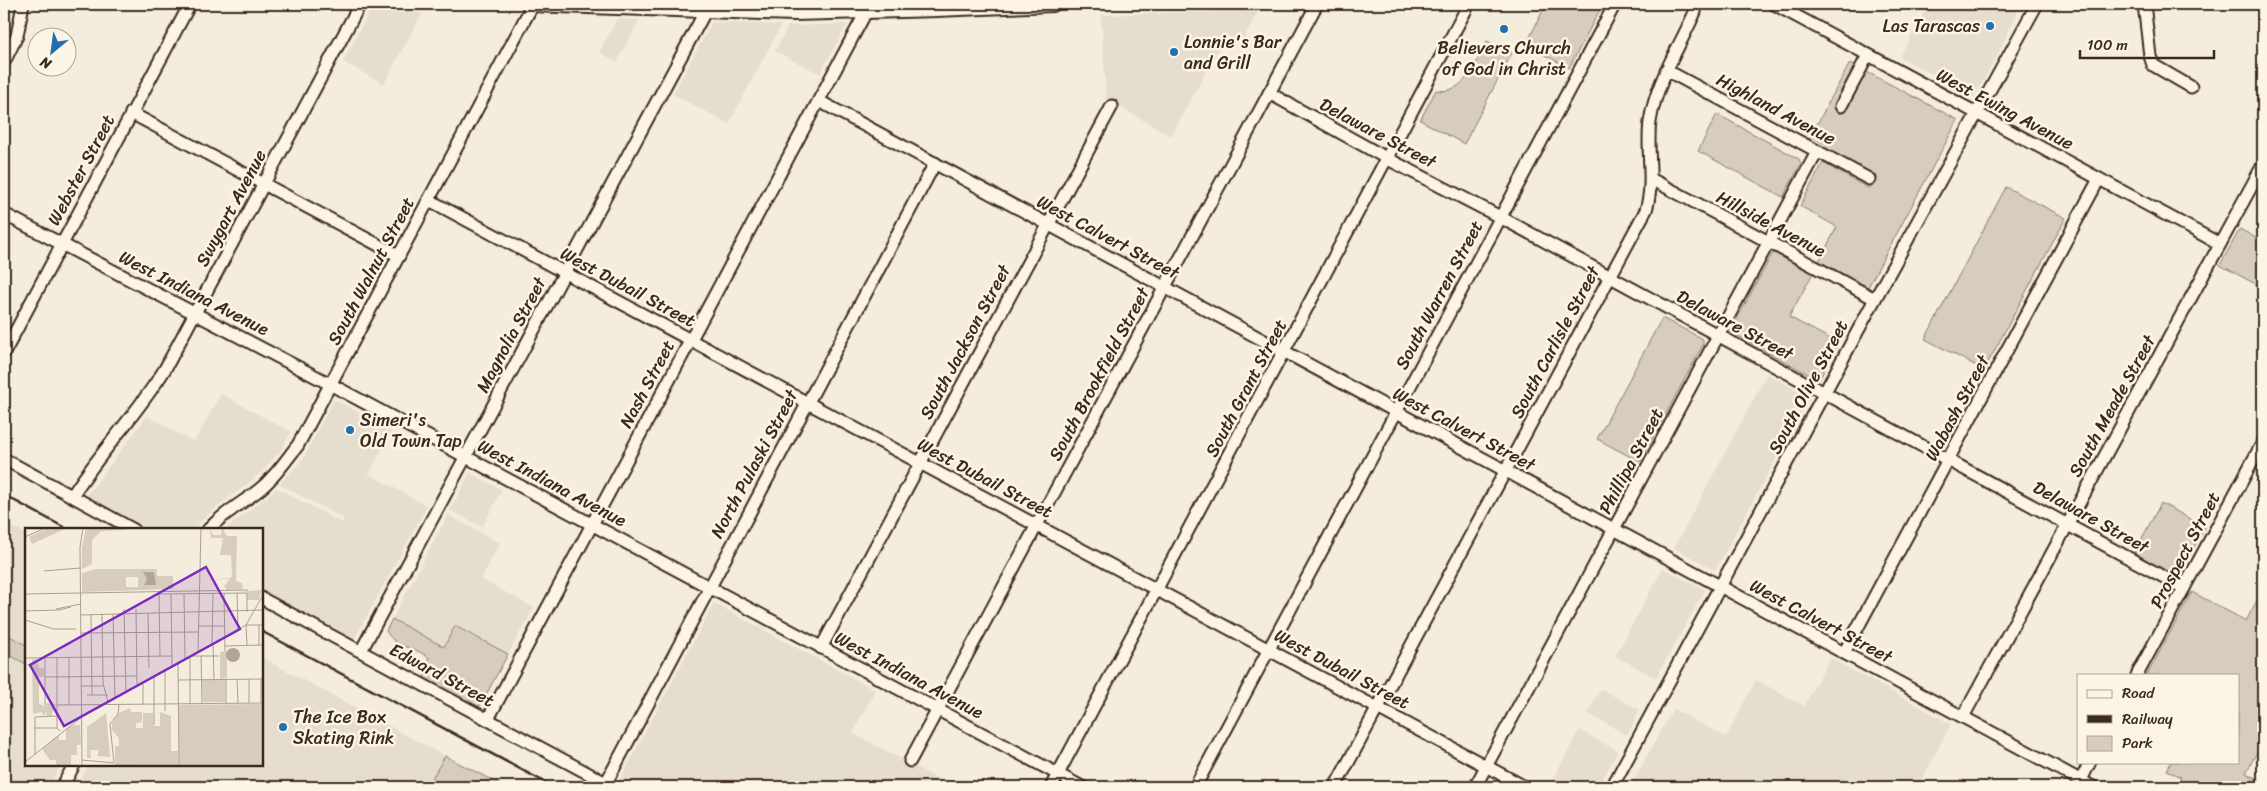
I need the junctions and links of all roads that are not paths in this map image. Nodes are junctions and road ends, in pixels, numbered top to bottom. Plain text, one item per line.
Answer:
1 (24, 4) edge
2 (190, 4) edge
3 (360, 4) edge
4 (528, 4) edge
5 (534, 4) edge
6 (1053, 4) edge
7 (1317, 4) edge
8 (1469, 4) edge
9 (1615, 4) edge
10 (1696, 4) edge
11 (1774, 4) edge
12 (2037, 4) edge
13 (2144, 4) edge
14 (642, 5) edge
15 (966, 6) edge
16 (797, 8) edge
17 (706, 10) junction
18 (866, 12) junction
19 (1868, 55) junction
20 (4, 62) edge
21 (1666, 70) junction
22 (2191, 87) dead end
23 (1269, 93) junction
24 (818, 101) junction
25 (1112, 106) dead end
26 (1841, 106) dead end
27 (131, 113) junction
28 (1978, 114) junction
29 (1818, 152) junction
30 (1388, 159) junction
31 (935, 163) junction
32 (2263, 165) edge
33 (1650, 179) junction
34 (1869, 179) dead end
35 (2099, 179) junction
36 (264, 184) junction
37 (429, 200) junction
38 (4, 214) edge
39 (1500, 217) junction
40 (1048, 224) junction
41 (1769, 242) junction
42 (2220, 244) junction
43 (62, 245) junction
44 (399, 256) junction
45 (564, 272) junction
46 (1609, 277) junction
47 (1165, 287) junction
48 (1875, 299) junction
49 (194, 312) junction
50 (1719, 335) junction
51 (690, 340) junction
52 (4, 353) edge
53 (1285, 353) junction
54 (330, 384) junction
55 (1824, 392) junction
56 (807, 402) junction
57 (1396, 412) junction
58 (2263, 442) edge
59 (466, 456) junction
60 (4, 459) edge
61 (1949, 460) junction
62 (920, 463) junction
63 (1505, 471) junction
64 (72, 496) junction
65 (592, 524) junction
66 (2067, 524) junction
67 (1037, 526) junction
68 (130, 528) edge
69 (210, 528) edge
70 (1614, 529) junction
71 (709, 586) junction
72 (1720, 586) junction
73 (2184, 588) junction
74 (1157, 591) junction
75 (262, 599) edge
76 (821, 648) junction
77 (1268, 650) junction
78 (361, 651) junction
79 (1844, 653) junction
80 (2138, 674) edge
81 (1378, 709) junction
82 (938, 711) junction
83 (1963, 717) junction
84 (488, 719) junction
85 (910, 761) dead end
86 (2089, 764) edge
87 (73, 766) edge
88 (1486, 767) junction
89 (1058, 774) junction
90 (2081, 780) junction
91 (606, 783) joint
92 (62, 787) edge
93 (1051, 787) edge
94 (1082, 787) edge
95 (1195, 787) edge
96 (1335, 787) edge
97 (1475, 787) edge
98 (1525, 787) edge
99 (1612, 787) edge
100 (2093, 787) edge

1 - 20 street
2 - 27 street, Webster Street
3 - 36 street, Swygart Avenue
4 - 5 main road
5 - 14 main road
5 - 37 street, South Walnut Street
6 - 15 main road
7 - 23 street, South Brookfield Street
8 - 30 street, South Grant Street
9 - 39 street, South Warren Street
10 - 21 street, South Carlisle Street
11 - 19 street, West Ewing Avenue
12 - 28 street, South Olive Street
13 - 22 street
14 - 17 main road
15 - 18 main road
16 - 17 main road
16 - 18 main road
17 - 45 street, Magnolia Street
18 - 24 street, Nash Street
19 - 26 street
19 - 28 street, West Ewing Avenue
21 - 29 street, Highland Avenue
21 - 33 street, South Carlisle Street
23 - 30 street, Delaware Street
23 - 47 street, South Brookfield Street
24 - 31 street, West Calvert Street
24 - 51 street, Nash Street
25 - 40 street, South Jackson Street
27 - 36 street
27 - 43 street, Webster Street
28 - 35 street, West Ewing Avenue
28 - 48 street, South Olive Street
29 - 34 street, Highland Avenue
29 - 41 street, Phillipa Street
30 - 39 street, Delaware Street
30 - 53 street, South Grant Street
31 - 40 street, West Calvert Street
31 - 56 street, North Pulaski Street
32 - 42 street, South Meade Street
33 - 41 street, Hillside Avenue
33 - 46 street, South Carlisle Street
35 - 42 street, West Ewing Avenue
35 - 61 street, Wabash Street
36 - 44 street
36 - 49 street, Swygart Avenue
37 - 44 street, South Walnut Street
37 - 45 street, West Dubail Street
38 - 43 street, West Indiana Avenue
39 - 46 street, Delaware Street
39 - 57 street, South Warren Street
40 - 47 street, West Calvert Street
40 - 62 street, South Jackson Street
41 - 48 street, Hillside Avenue
41 - 50 street, Phillipa Street
42 - 66 street, South Meade Street
43 - 49 street, West Indiana Avenue
43 - 52 street, Webster Street
44 - 54 street, South Walnut Street
45 - 51 street, West Dubail Street
45 - 59 street, Magnolia Street
46 - 50 street, Delaware Street
46 - 63 street, South Carlisle Street
47 - 53 street, West Calvert Street
47 - 67 street, South Brookfield Street
48 - 55 street, South Olive Street
49 - 54 street, West Indiana Avenue
49 - 64 street, Swygart Avenue
50 - 55 street, Delaware Street
50 - 70 street, Phillipa Street
51 - 56 street, West Dubail Street
51 - 65 street, Nash Street
53 - 57 street, West Calvert Street
53 - 74 street, South Grant Street
54 - 59 street, West Indiana Avenue
54 - 69 street, South Walnut Street
55 - 61 street, Delaware Street
55 - 72 street, South Olive Street
56 - 62 street, West Dubail Street
56 - 71 street, North Pulaski Street
57 - 63 street, West Calvert Street
57 - 77 street, South Warren Street
58 - 73 street, Prospect Street
59 - 65 street, West Indiana Avenue
59 - 78 street, Magnolia Street
60 - 64 street
61 - 66 street, Delaware Street
61 - 79 street, Wabash Street
62 - 67 street, West Dubail Street
62 - 76 street, South Jackson Street
63 - 70 street, West Calvert Street
63 - 81 street, South Carlisle Street
64 - 68 street
65 - 71 street, West Indiana Avenue
65 - 84 street, Nash Street
66 - 73 street, Delaware Street
66 - 83 street, South Meade Street
67 - 74 street, West Dubail Street
67 - 82 street, South Brookfield Street
70 - 72 street, West Calvert Street
70 - 88 street, Phillipa Street
71 - 76 street, West Indiana Avenue
71 - 91 street, North Pulaski Street
72 - 79 street, West Calvert Street
72 - 99 street, South Olive Street
73 - 80 street, Prospect Street
74 - 77 street, West Dubail Street
74 - 89 street, South Grant Street
75 - 78 street, Edward Street
76 - 82 street, West Indiana Avenue
77 - 81 street, West Dubail Street
77 - 95 street, South Warren Street
78 - 84 street, Edward Street
79 - 83 street, West Calvert Street
81 - 88 street, West Dubail Street
81 - 96 street, South Carlisle Street
82 - 85 street, South Brookfield Street
82 - 89 street, West Indiana Avenue
83 - 90 street, West Calvert Street
84 - 91 street, Edward Street
86 - 90 street
87 - 92 street
88 - 97 street, Phillipa Street
88 - 98 street, West Dubail Street
89 - 93 street, South Grant Street
89 - 94 street, West Indiana Avenue
90 - 100 street, West Calvert Street

